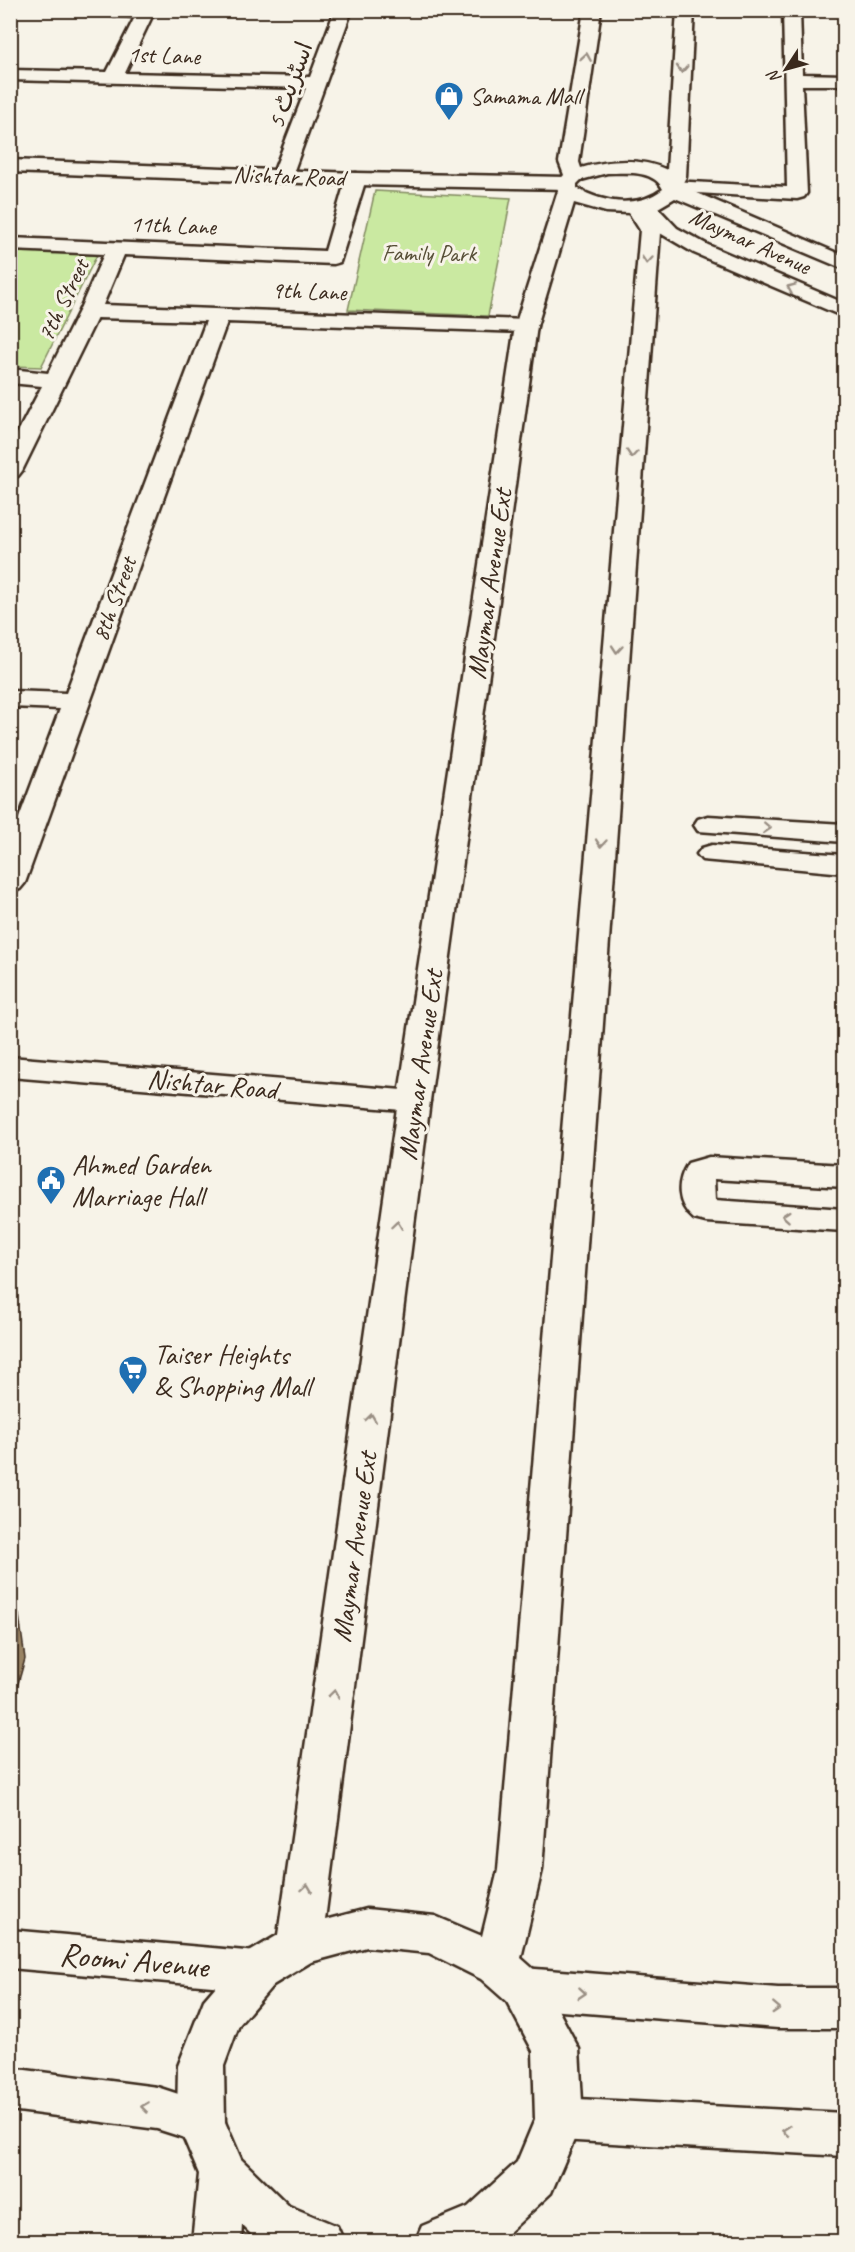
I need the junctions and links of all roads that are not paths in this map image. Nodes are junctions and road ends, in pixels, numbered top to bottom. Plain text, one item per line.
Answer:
1 (100, 10) edge
2 (344, 10) edge
3 (593, 10) edge
4 (686, 10) edge
5 (791, 10) edge
6 (146, 11) edge
7 (10, 75) edge
8 (114, 77) junction
9 (793, 79) junction
10 (844, 81) edge
11 (317, 83) junction
12 (10, 166) edge
13 (282, 176) junction
14 (356, 179) junction
15 (570, 183) junction
16 (672, 187) junction
17 (639, 206) junction
18 (10, 244) edge
19 (117, 248) junction
20 (844, 263) edge
21 (90, 311) junction
22 (844, 311) edge
23 (219, 315) junction
24 (525, 326) junction
25 (10, 376) edge
26 (54, 380) junction
27 (10, 471) edge
28 (10, 699) edge
29 (76, 702) junction
30 (22, 819) edge
31 (708, 825) dead end
32 (844, 833) edge
33 (712, 854) dead end
34 (844, 864) edge
35 (10, 883) edge
36 (10, 1067) edge
37 (414, 1101) junction
38 (844, 1176) edge
39 (844, 1220) edge
40 (299, 1946) junction
41 (10, 1949) edge
42 (258, 1971) junction
43 (510, 1977) junction
44 (844, 2008) edge
45 (10, 2089) edge
46 (559, 2119) junction
47 (201, 2122) junction
48 (844, 2135) edge
49 (223, 2174) junction
50 (487, 2232) edge
51 (216, 2241) edge
52 (320, 2241) edge
53 (439, 2241) edge

1 - 6 main road
2 - 11 main road, اسٹریٹ 5
15 -> 3 main road, Maymar Avenue Ext
4 -> 16 main road
5 - 9 main road
6 - 8 main road
7 - 8 main road, 1st Lane
8 - 11 main road, 1st Lane
9 - 10 main road
9 - 16 main road
11 - 13 main road, اسٹریٹ 5
12 - 13 main road, Nishtar Road
13 - 14 main road, Nishtar Road
14 - 15 main road, Nishtar Road
14 - 19 main road, 11th Lane
15 - 16 main road, Maymar Avenue
15 - 17 main road
15 - 24 main road, Maymar Avenue Ext
16 - 17 main road
16 - 20 main road, Maymar Avenue
22 -> 17 main road, Maymar Avenue
17 -> 43 main road
18 - 19 main road, 11th Lane
19 - 21 main road, 7th Street
21 - 23 main road, 9th Lane
21 - 26 main road, 7th Street
23 - 24 main road, 9th Lane
23 - 29 main road, 8th Street
24 - 37 main road, Maymar Avenue Ext
25 - 26 main road
26 - 27 main road, 7th Street
28 - 29 main road
29 - 30 main road, 8th Street
30 - 35 main road, 8th Street
31 -> 32 main road
33 - 34 main road
36 - 37 main road, Nishtar Road
40 -> 37 main road, Maymar Avenue Ext
39 -> 38 main road
40 - 42 main road
40 - 43 main road
41 - 42 main road, Roomi Avenue
42 - 47 main road
43 -> 44 main road
43 - 46 main road
47 -> 45 main road
48 -> 46 main road
46 - 50 main road
47 - 49 main road
49 - 51 main road
49 - 52 main road
50 - 53 main road

